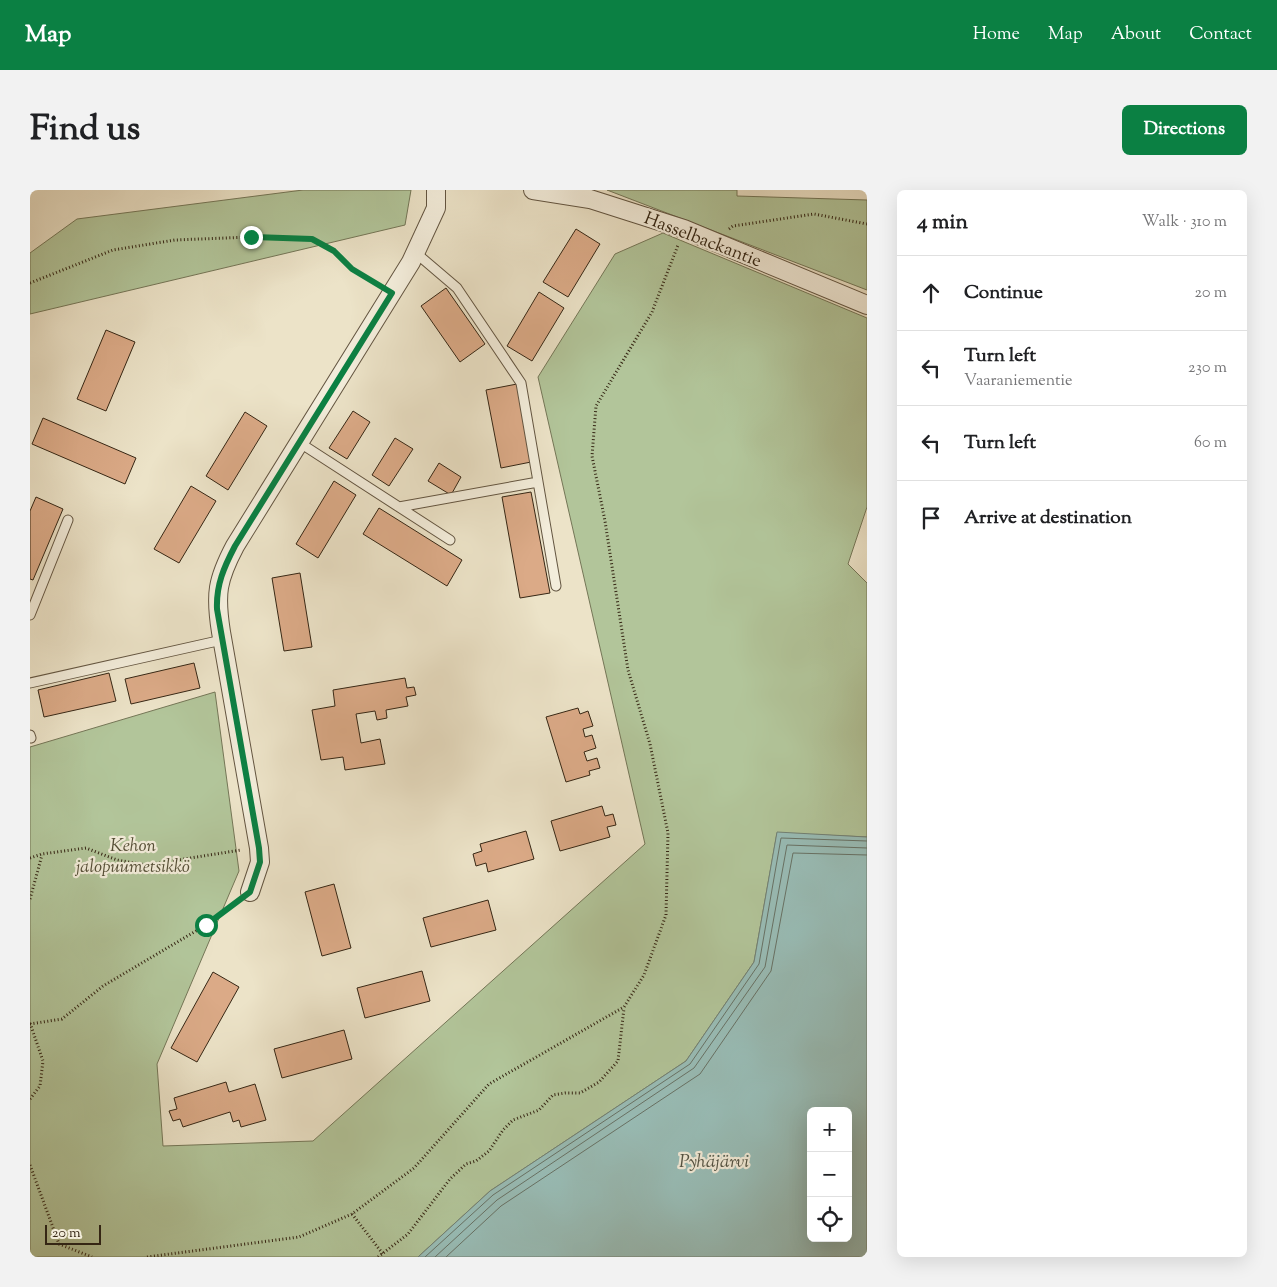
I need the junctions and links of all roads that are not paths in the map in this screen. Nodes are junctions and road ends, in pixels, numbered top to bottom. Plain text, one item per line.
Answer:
1 (436, 190) edge
2 (533, 190) edge
3 (416, 253) junction
4 (867, 305) edge
5 (300, 443) junction
6 (538, 482) junction
7 (399, 507) junction
8 (68, 520) dead end
9 (450, 540) dead end
10 (556, 586) dead end
11 (30, 615) edge
12 (222, 640) junction
13 (30, 683) edge
14 (250, 892) road end

1 - 3 street
2 - 4 street, Hasselbackantie
3 - 5 street
3 - 6 lane
5 - 7 lane
5 - 12 street
6 - 7 lane
6 - 10 lane
7 - 9 lane
8 - 11 lane
12 - 13 lane
12 - 14 street

